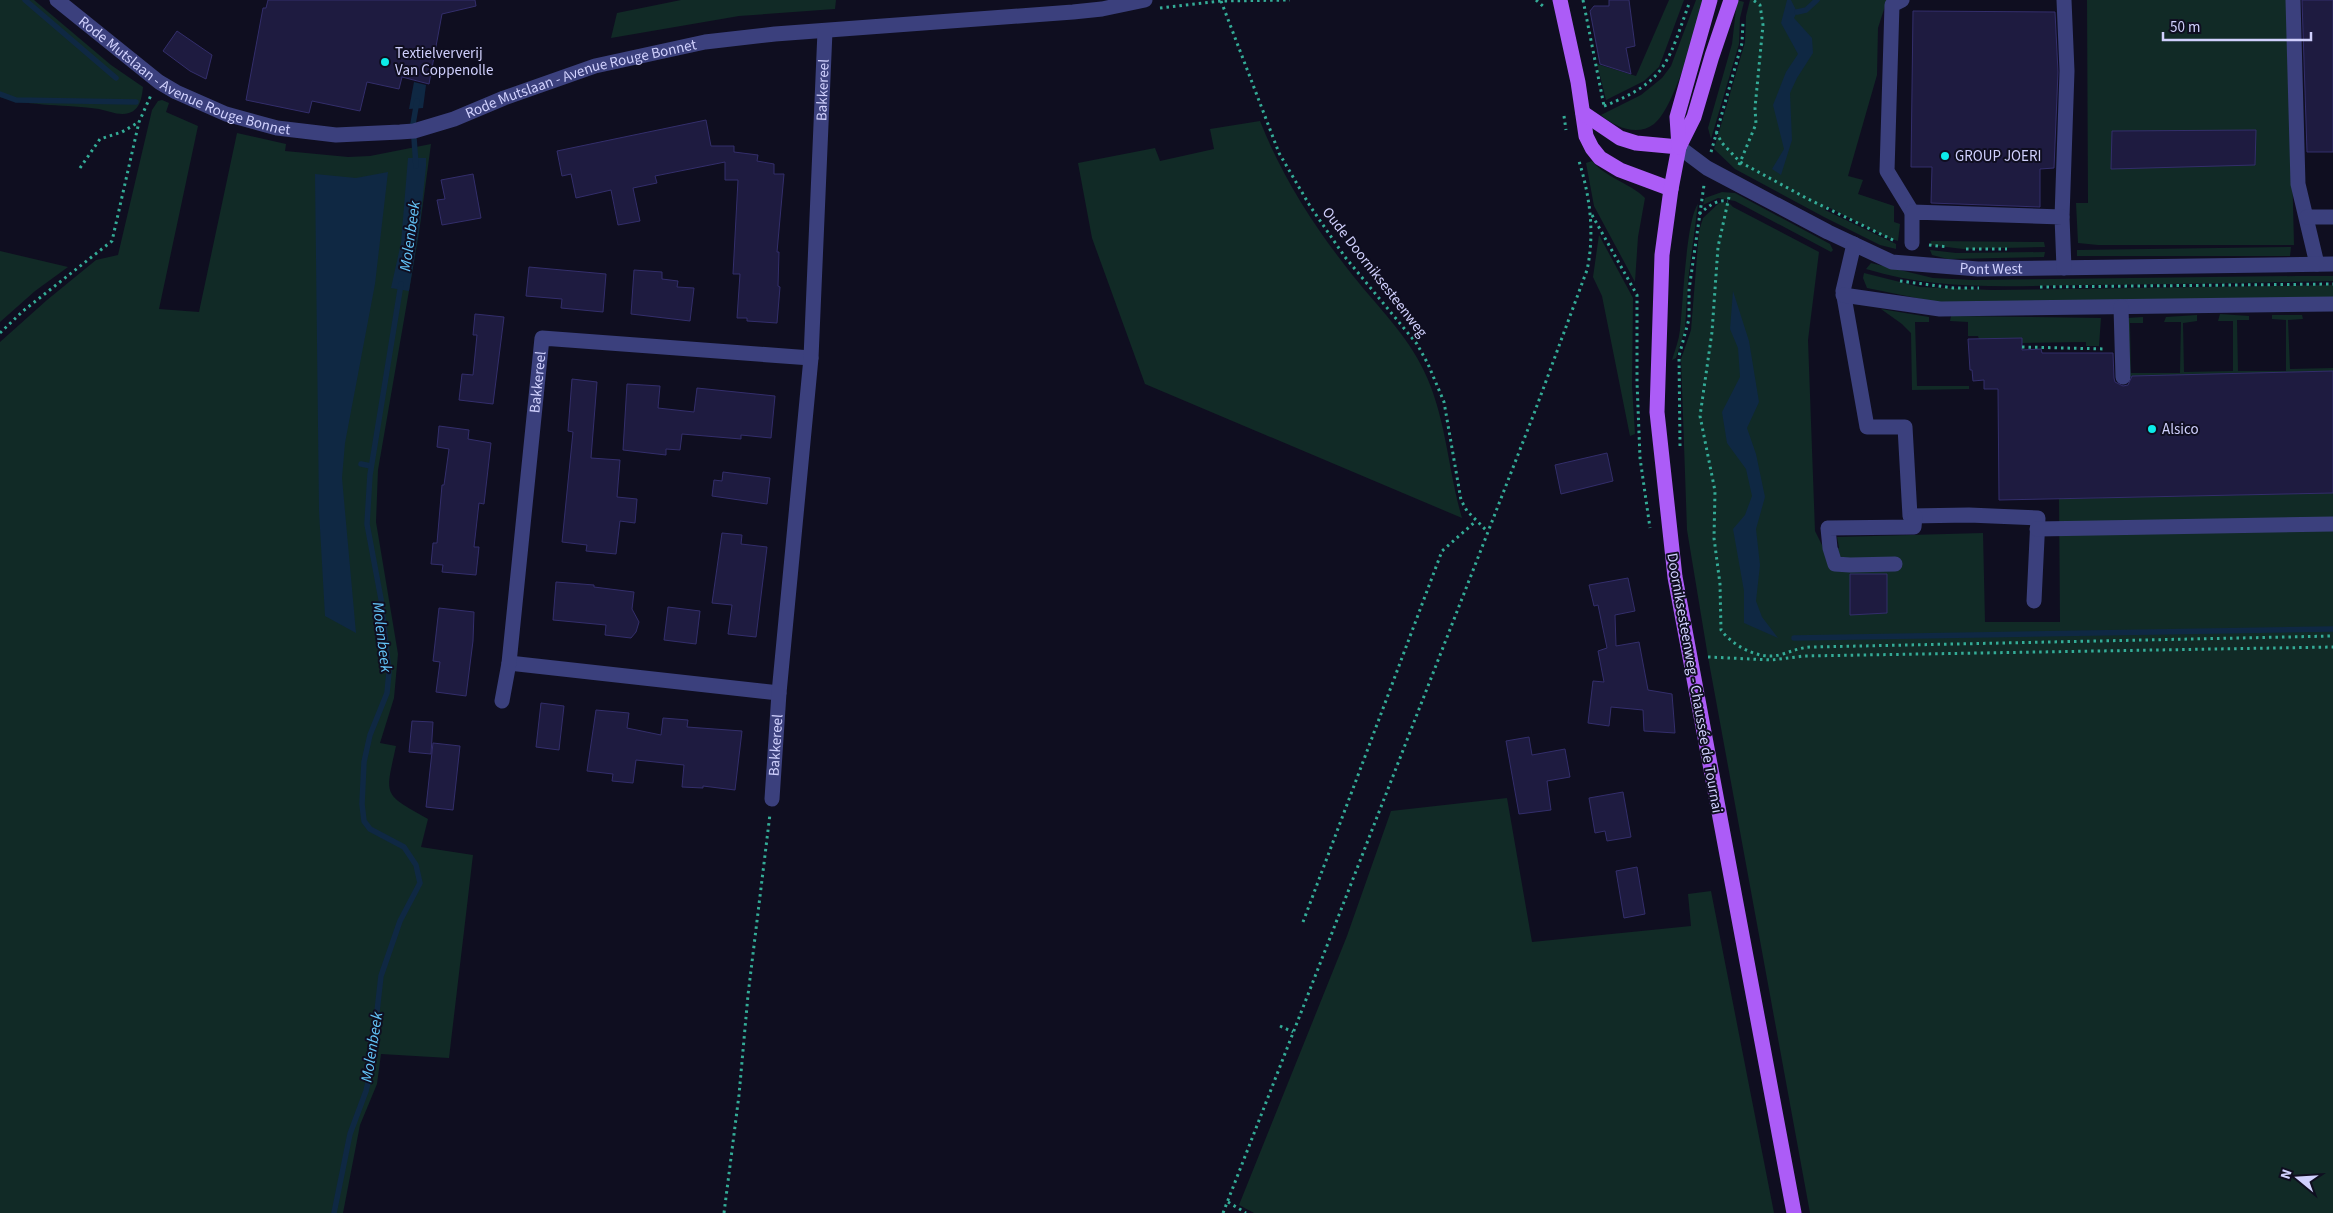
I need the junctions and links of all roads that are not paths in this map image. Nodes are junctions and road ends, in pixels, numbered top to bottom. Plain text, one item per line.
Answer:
1 (57, 0) edge
2 (1560, 0) edge
3 (1710, 0) edge
4 (1731, 0) edge
5 (1902, 0) edge
6 (2064, 0) edge
7 (2293, 0) edge
8 (1150, 5) edge
9 (1070, 6) edge
10 (825, 30) junction
11 (1583, 113) junction
12 (1679, 148) junction
13 (1671, 189) junction
14 (1912, 212) junction
15 (2062, 217) junction
16 (2307, 217) junction
17 (2333, 217) edge
18 (1912, 243) dead end
19 (1854, 244) junction
20 (2317, 264) junction
21 (2333, 264) edge
22 (2064, 268) junction
23 (1843, 294) junction
24 (2333, 304) edge
25 (2121, 307) junction
26 (811, 358) junction
27 (2123, 377) dead end
28 (1914, 516) junction
29 (2333, 524) edge
30 (2037, 528) junction
31 (1895, 564) dead end
32 (2034, 601) dead end
33 (509, 663) junction
34 (779, 693) junction
35 (502, 701) dead end
36 (772, 799) road end
37 (1794, 1213) edge

1 - 10 street, Rode Mutslaan - Avenue Rouge Bonnet
2 - 11 main road
3 - 12 main road, Doorniksesteenweg - Chaussée de Tournai
4 - 12 main road, Doorniksesteenweg - Chaussée de Tournai
5 - 14 street
6 - 15 street
7 - 16 street
8 - 9 street, Rode Mutslaan - Avenue Rouge Bonnet
9 - 10 street, Rode Mutslaan - Avenue Rouge Bonnet
10 - 26 street, Bakkereel
11 - 12 main road
11 - 13 main road
12 - 13 main road, Doorniksesteenweg - Chaussée de Tournai
12 - 19 street, Pont West
13 - 37 main road, Doorniksesteenweg - Chaussée de Tournai
14 - 15 street
14 - 18 street
15 - 22 street
16 - 17 street
16 - 20 street
19 - 22 street, Pont West
19 - 23 street
20 - 21 street, Pont West
20 - 22 street, Pont West
23 - 25 street
23 - 28 street
24 - 25 street
25 - 27 street
26 - 33 street, Bakkereel
26 - 34 street, Bakkereel
28 - 30 street
28 - 31 street
29 - 30 street
30 - 32 street
33 - 34 street, Bakkereel
33 - 35 street, Bakkereel
34 - 36 street, Bakkereel

